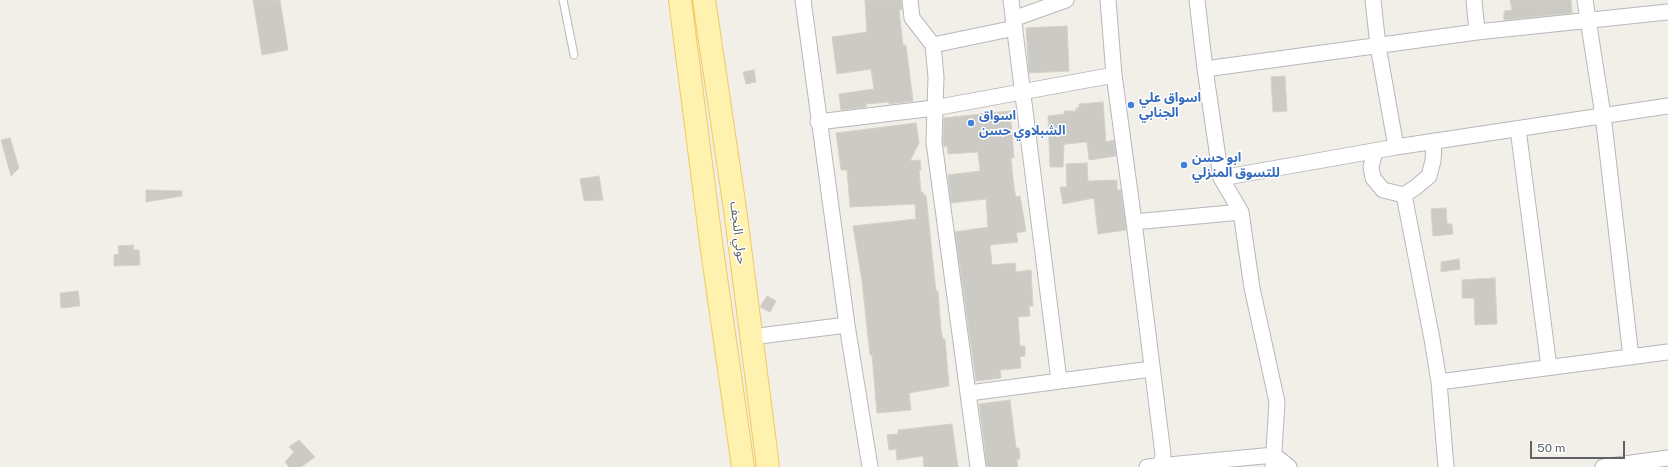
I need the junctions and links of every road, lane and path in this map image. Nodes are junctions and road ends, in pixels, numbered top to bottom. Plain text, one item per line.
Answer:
1 (563, 0) edge
2 (680, 0) edge
3 (704, 0) edge
4 (803, 0) edge
5 (910, 0) edge
6 (1011, 0) edge
7 (1066, 0) edge
8 (1108, 0) edge
9 (1197, 0) edge
10 (1373, 0) edge
11 (1474, 0) edge
12 (1585, 0) edge
13 (1668, 12) edge
14 (1587, 21) junction
15 (1014, 24) junction
16 (1477, 32) junction
17 (933, 45) junction
18 (1378, 46) junction
19 (574, 55) dead end
20 (1205, 69) junction
21 (1114, 75) junction
22 (1023, 90) junction
23 (1668, 106) edge
24 (934, 108) junction
25 (1603, 115) junction
26 (818, 122) junction
27 (1518, 129) junction
28 (1434, 142) junction
29 (1396, 147) junction
30 (1375, 151) junction
31 (1221, 178) junction
32 (1404, 195) junction
33 (735, 209) junction
34 (1241, 212) junction
35 (708, 213) junction
36 (1134, 222) junction
37 (739, 246) junction
38 (712, 250) junction
39 (847, 325) junction
40 (751, 337) junction
41 (1668, 352) edge
42 (1631, 357) junction
43 (1549, 367) junction
44 (1151, 369) junction
45 (1059, 380) junction
46 (1439, 382) junction
47 (969, 393) junction
48 (1668, 458) edge
49 (1273, 461) edge
50 (1156, 466) edge
51 (743, 467) edge
52 (768, 467) edge
53 (870, 467) edge
54 (978, 467) edge
55 (1289, 467) edge
56 (1446, 467) edge
57 (1605, 467) edge

1 - 19 lane
2 - 35 main road, حولي النجف
3 - 33 main road, حولي النجف
4 - 26 street
5 - 17 street
6 - 15 street
7 - 15 street
8 - 21 street
9 - 20 street
10 - 18 street
11 - 16 street
12 - 14 street
13 - 14 street
14 - 16 street
14 - 25 street
15 - 17 street
15 - 22 street
16 - 18 street
17 - 24 street
18 - 20 street
18 - 29 street
20 - 31 street
21 - 22 street
21 - 36 street
22 - 24 street
22 - 45 street
23 - 25 street
24 - 26 street
24 - 47 street
25 - 27 street
25 - 42 street
26 - 39 street
27 - 28 street
27 - 43 street
28 - 29 street
28 - 32 street
29 - 30 street
30 - 31 street
30 - 32 street
31 - 34 street
32 - 46 street
33 - 35 main road
33 - 37 main road, حولي النجف
34 - 36 street
34 - 49 street
35 - 38 main road, حولي النجف
36 - 44 street
37 - 38 main road
37 - 40 main road, حولي النجف
38 - 51 main road, حولي النجف
39 - 40 street
39 - 53 street
40 - 52 main road, حولي النجف
41 - 42 street
42 - 43 street
43 - 46 street
44 - 45 street
44 - 50 street
45 - 47 street
46 - 56 street
47 - 54 street
48 - 57 street
49 - 50 street
49 - 55 street

